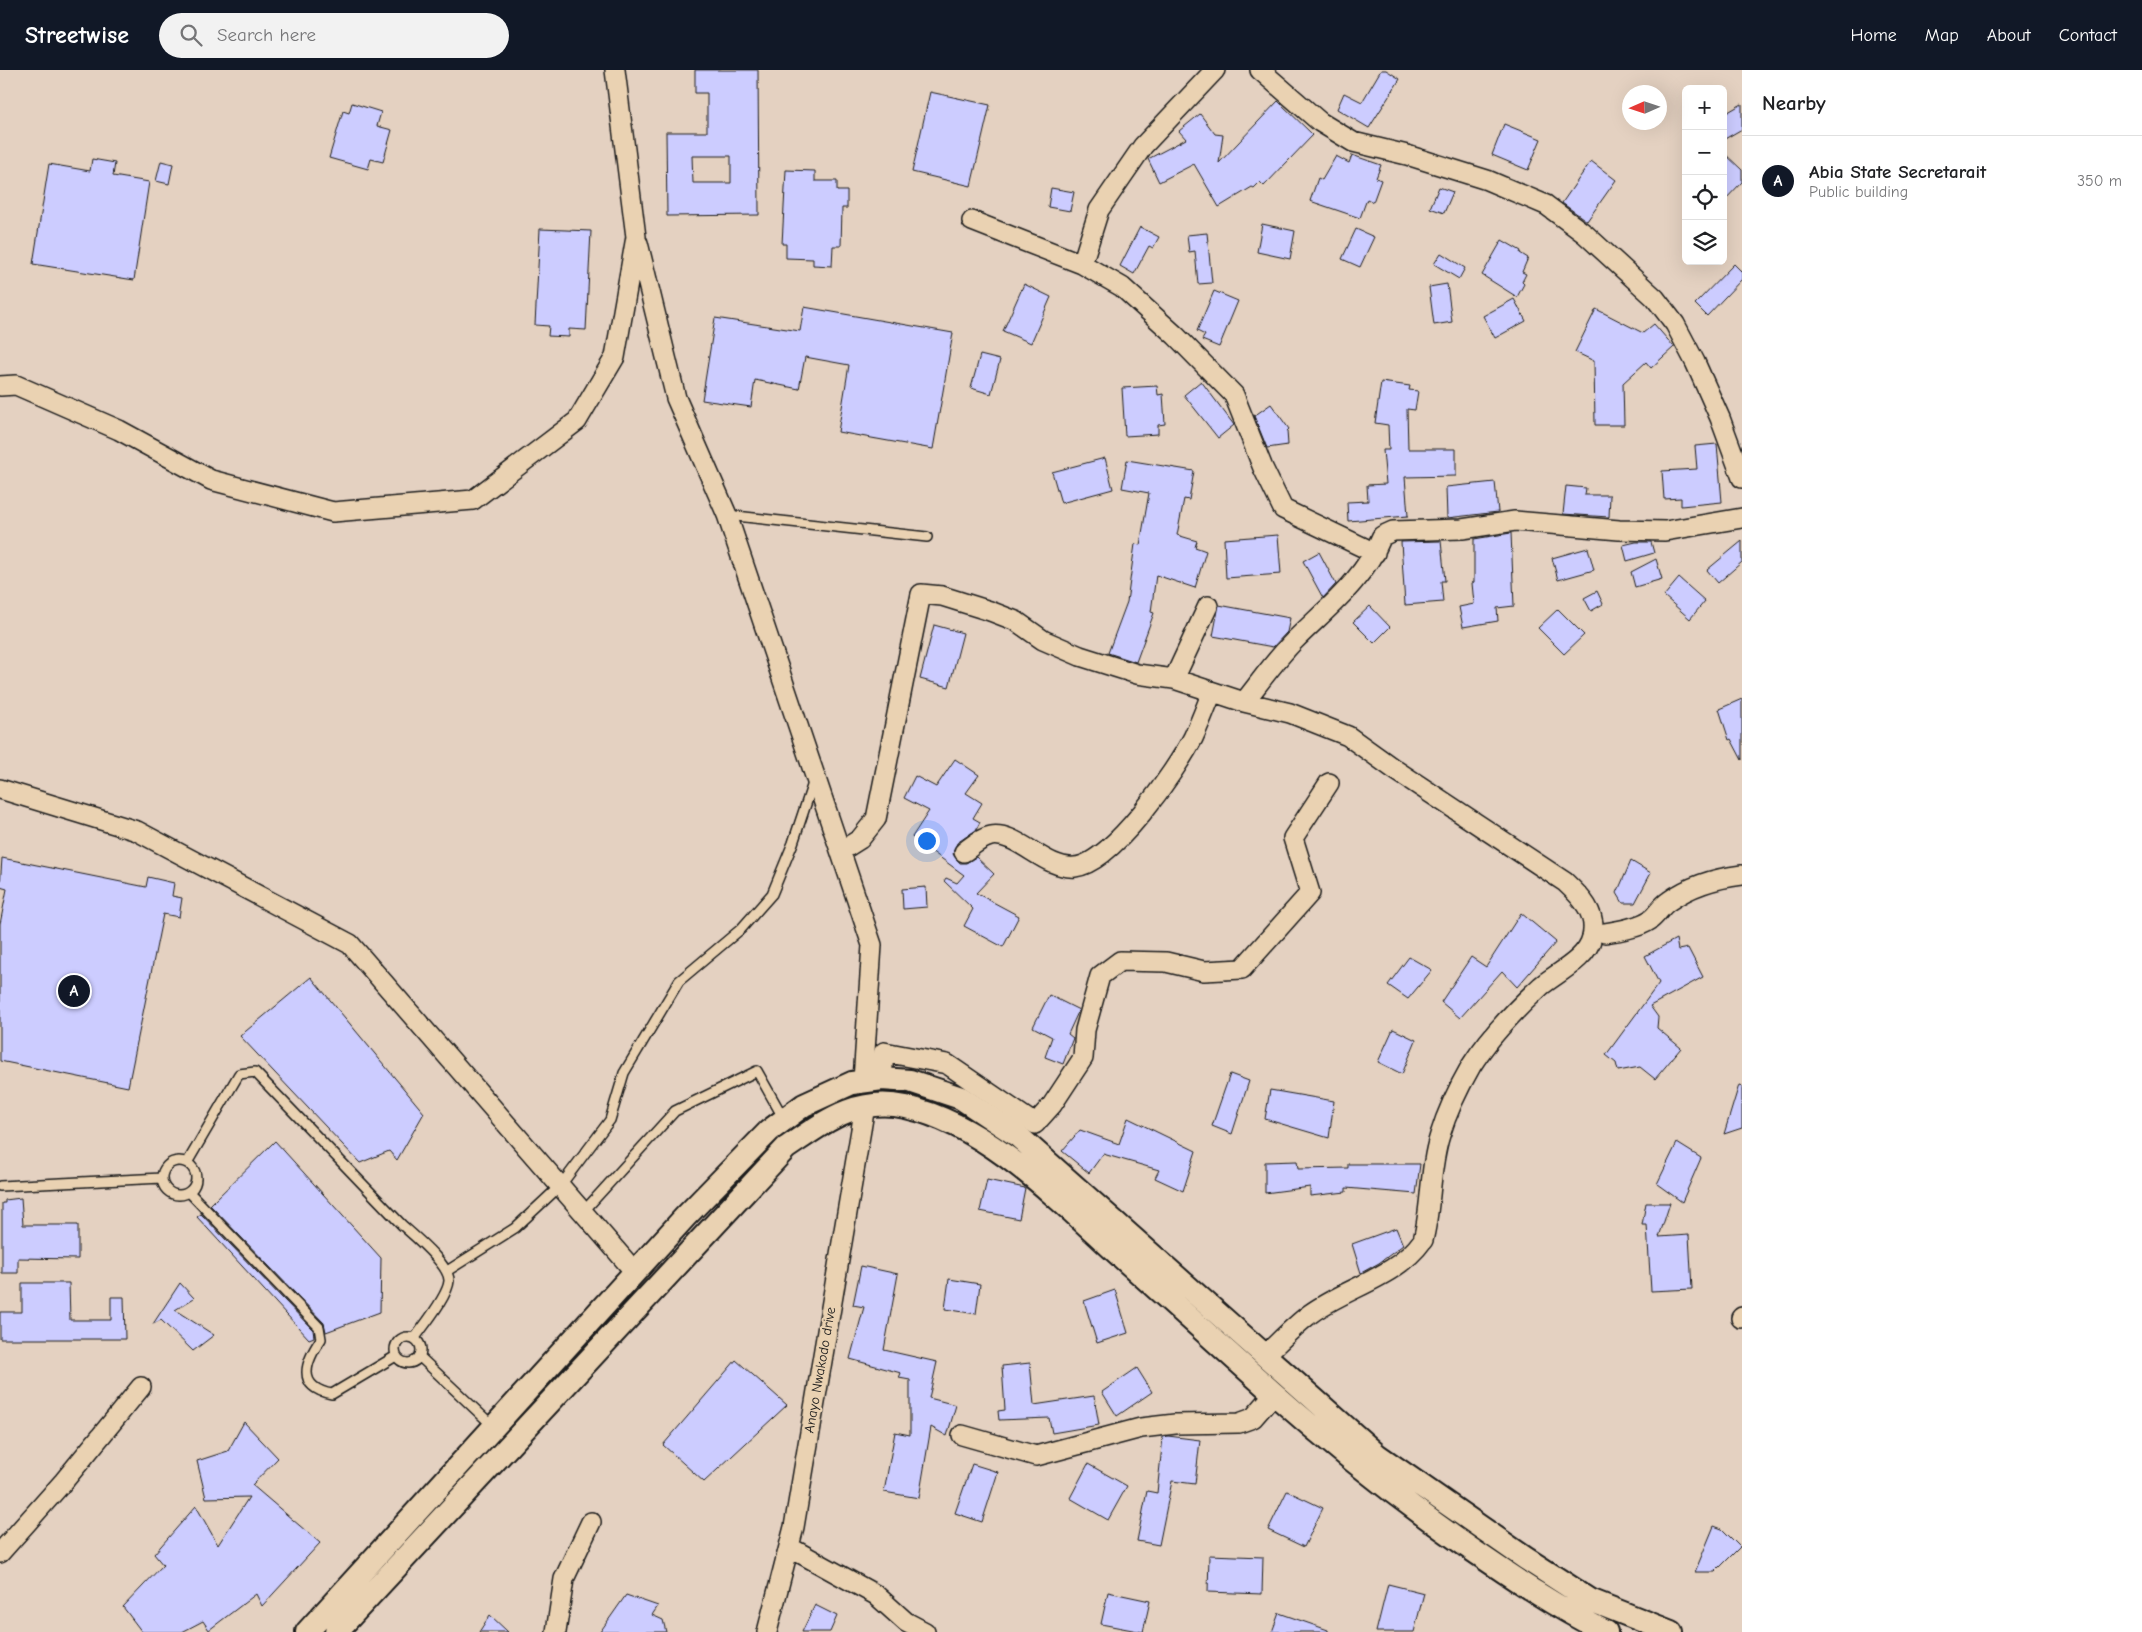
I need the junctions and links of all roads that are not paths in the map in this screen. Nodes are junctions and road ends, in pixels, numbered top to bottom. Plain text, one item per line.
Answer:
1 (615, 70) edge
2 (1215, 70) edge
3 (1260, 70) edge
4 (972, 221) dead end
5 (636, 237) junction
6 (1082, 264) junction
7 (0, 386) edge
8 (1742, 478) edge
9 (727, 515) junction
10 (1742, 518) edge
11 (927, 537) dead end
12 (1375, 553) junction
13 (1208, 606) dead end
14 (1174, 679) junction
15 (1212, 692) junction
16 (1244, 702) junction
17 (815, 775) junction
18 (1330, 783) dead end
19 (0, 789) edge
20 (841, 851) junction
21 (964, 852) dead end
22 (1742, 874) edge
23 (1604, 933) dead end
24 (873, 1080) junction
25 (865, 1106) junction
26 (784, 1120) junction
27 (187, 1163) junction
28 (162, 1178) junction
29 (561, 1185) junction
30 (0, 1186) edge
31 (189, 1192) junction
32 (583, 1212) junction
33 (446, 1271) junction
34 (635, 1272) junction
35 (415, 1338) junction
36 (396, 1356) junction
37 (1264, 1356) junction
38 (420, 1357) junction
39 (141, 1387) dead end
40 (1274, 1394) junction
41 (494, 1427) junction
42 (962, 1435) dead end
43 (591, 1522) dead end
44 (789, 1547) junction
45 (0, 1553) edge
46 (307, 1632) edge
47 (336, 1632) edge
48 (556, 1632) edge
49 (767, 1632) edge
50 (925, 1632) edge
51 (1606, 1632) edge
52 (1671, 1632) edge

1 - 5 street
2 - 6 street
3 - 8 street
4 - 6 street
5 - 7 street
5 - 9 street
6 - 12 street
9 - 11 lane
9 - 17 street
10 - 12 street
12 - 16 street
13 - 14 street
14 - 15 street
14 - 20 street
15 - 16 street
15 - 21 street
16 - 37 street
17 - 20 street
17 - 29 lane
18 - 24 street
19 - 29 street
20 - 24 street
22 - 23 street
24 - 26 street
24 - 37 street
25 - 40 street
25 - 44 street, Anayo Nwakodo drive
25 - 47 street
26 - 32 lane
26 - 34 street
27 - 28 lane
27 - 31 lane
27 - 33 lane
28 - 30 lane
28 - 31 lane
29 - 32 street
29 - 33 lane
31 - 36 lane
32 - 34 street
33 - 35 lane
34 - 41 street
35 - 36 lane
35 - 38 lane
36 - 38 lane
37 - 52 street
38 - 41 lane
39 - 45 street
40 - 42 street
40 - 51 street
41 - 46 street
43 - 48 street
44 - 49 street, Anayo Nwakodo drive
44 - 50 street

